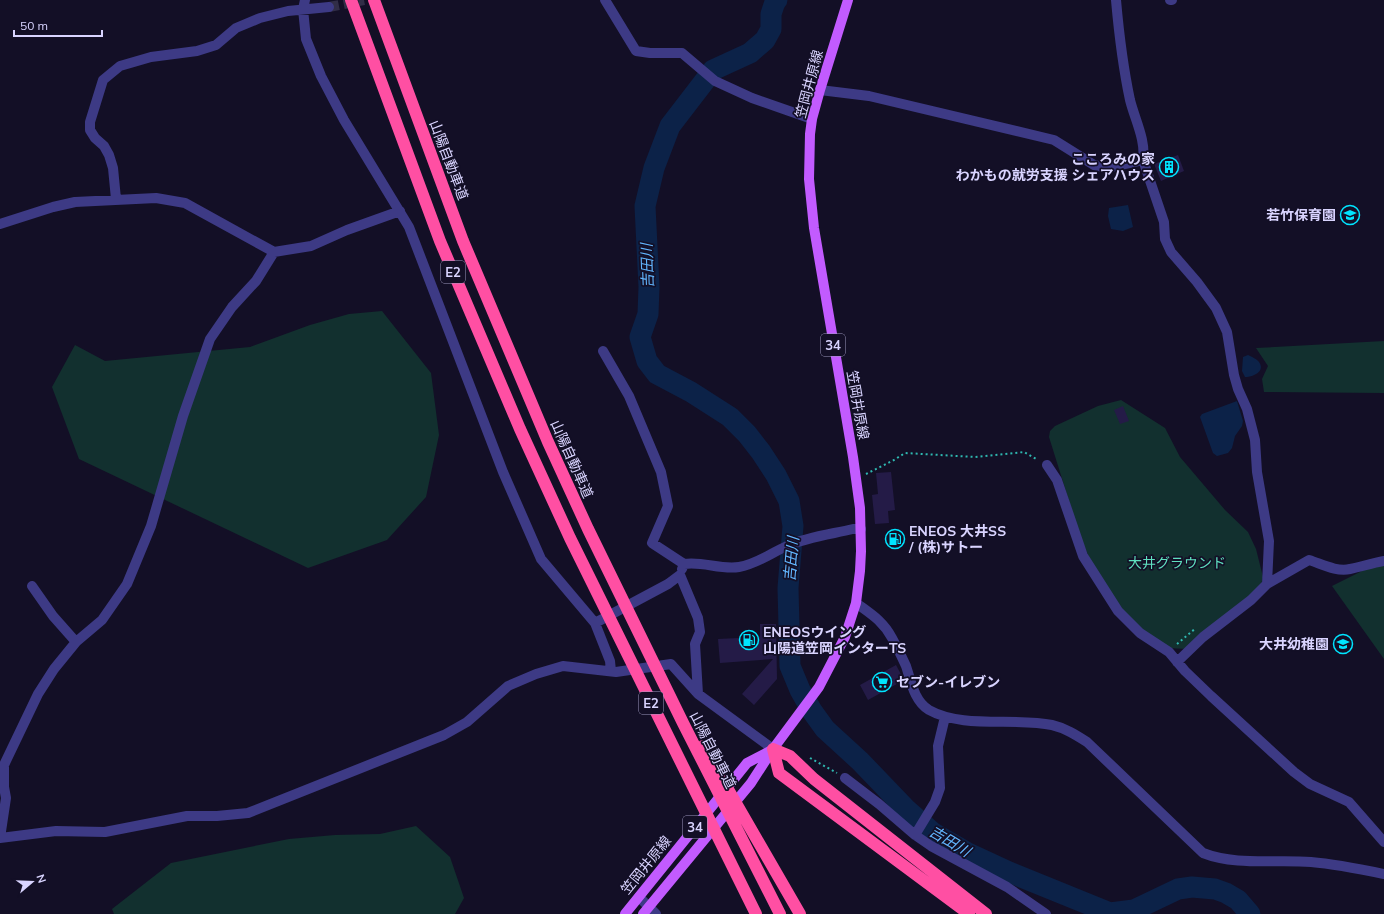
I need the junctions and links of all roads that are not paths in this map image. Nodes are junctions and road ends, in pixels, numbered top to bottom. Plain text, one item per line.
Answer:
1 (351, 0) edge
2 (374, 0) edge
3 (606, 0) edge
4 (848, 0) edge
5 (1116, 0) edge
6 (304, 5) edge
7 (329, 7) tunnel mouth
8 (820, 90) junction
9 (812, 119) junction
10 (1143, 160) junction
11 (116, 199) junction
12 (400, 211) junction
13 (0, 224) edge
14 (274, 252) junction
15 (603, 351) dead end
16 (1048, 466) road end
17 (861, 529) junction
18 (1384, 561) edge
19 (684, 564) junction
20 (680, 575) junction
21 (1267, 584) junction
22 (32, 586) dead end
23 (856, 603) junction
24 (595, 624) junction
25 (76, 642) junction
26 (645, 647) junction
27 (1177, 662) junction
28 (611, 671) junction
29 (698, 694) junction
30 (945, 717) junction
31 (773, 749) junction
32 (845, 778) road end
33 (916, 834) junction
34 (0, 838) edge
35 (1384, 842) edge
36 (1384, 874) edge
37 (639, 897) junction
38 (646, 910) edge
39 (625, 914) edge
40 (656, 914) edge
41 (756, 914) edge
42 (780, 914) edge
43 (800, 914) edge
44 (969, 914) edge
45 (986, 914) edge
46 (1046, 914) edge

1 - 41 highway, E2
2 - 26 highway, 山陽自動車道 / E2
3 - 9 street
4 - 8 main road, 笠岡井原線 / 34
5 - 10 street
6 - 7 street
6 - 11 street
6 - 12 street
8 - 9 main road, 笠岡井原線 / 34
8 - 10 street
9 - 17 main road, 笠岡井原線 / 34
10 - 21 street
11 - 13 street
11 - 14 street
12 - 14 street
12 - 24 street
14 - 25 street
15 - 19 street
16 - 27 street
17 - 19 street
17 - 23 main road, 笠岡井原線 / 34
18 - 21 street
19 - 20 street
20 - 24 street
20 - 29 street
21 - 27 street
22 - 25 street
23 - 30 street
23 - 31 main road, 笠岡井原線 / 34
24 - 28 street
25 - 34 street
26 - 42 highway, 山陽自動車道 / E2
26 - 43 highway
27 - 35 street
28 - 29 street
28 - 34 street
29 - 31 street
30 - 33 street
30 - 36 street
31 - 37 main road, 笠岡井原線 / 34
31 - 38 main road, 笠岡井原線 / 34
31 - 44 highway
31 - 45 highway
32 - 33 street
33 - 46 street
37 - 38 street
37 - 39 main road, 笠岡井原線 / 34
38 - 40 street

